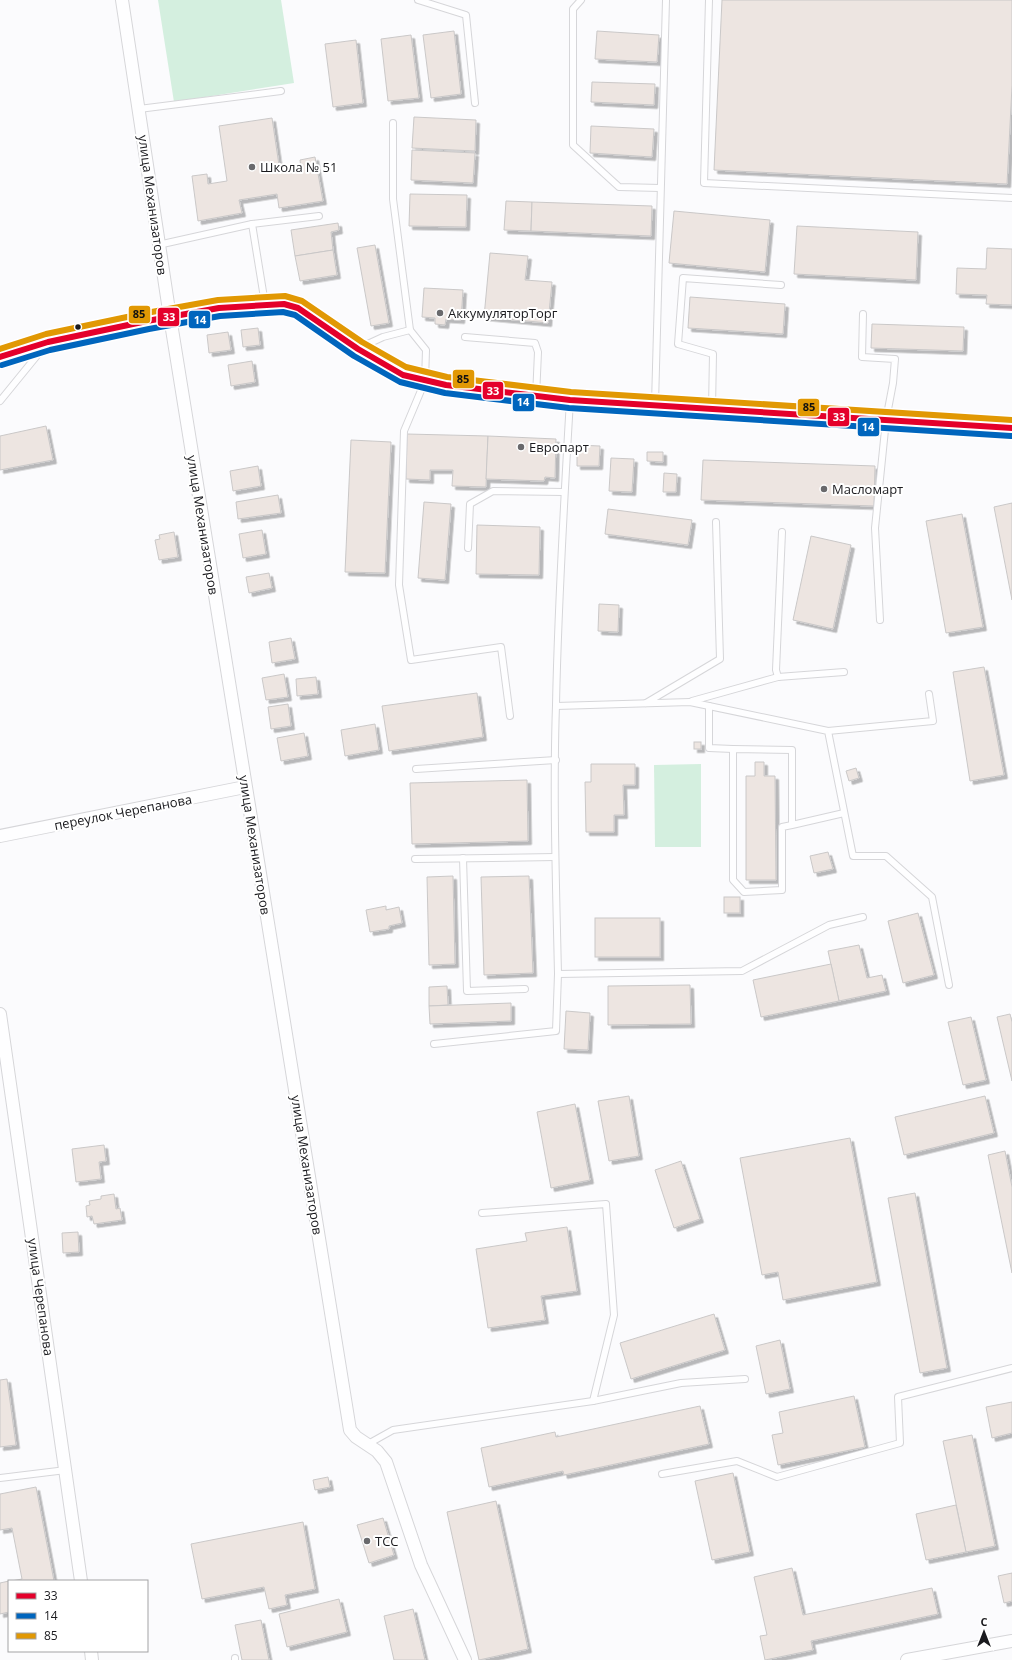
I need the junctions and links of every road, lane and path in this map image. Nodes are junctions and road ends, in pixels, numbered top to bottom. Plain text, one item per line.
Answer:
1 (122, 0) edge
2 (418, 0) edge
3 (581, 0) edge
4 (666, 0) edge
5 (709, 0) edge
6 (281, 91) dead end
7 (475, 103) dead end
8 (140, 109) junction
9 (393, 123) dead end
10 (660, 188) junction
11 (1012, 198) edge
12 (319, 216) dead end
13 (252, 224) junction
14 (158, 245) junction
15 (781, 285) dead end
16 (265, 304) junction
17 (864, 314) dead end
18 (170, 317) junction
19 (410, 330) junction
20 (465, 337) dead end
21 (48, 342) junction
22 (358, 349) junction
23 (0, 357) edge
24 (425, 381) junction
25 (536, 397) junction
26 (570, 400) junction
27 (0, 401) edge
28 (656, 406) junction
29 (712, 410) junction
30 (886, 420) junction
31 (1012, 428) edge
32 (564, 492) junction
33 (716, 522) dead end
34 (782, 532) dead end
35 (468, 548) dead end
36 (880, 620) dead end
37 (844, 672) dead end
38 (778, 677) junction
39 (929, 694) dead end
40 (690, 702) junction
41 (645, 704) junction
42 (556, 706) junction
43 (709, 706) junction
44 (510, 716) dead end
45 (828, 731) junction
46 (733, 749) junction
47 (556, 760) junction
48 (416, 769) dead end
49 (245, 787) junction
50 (844, 813) junction
51 (792, 825) junction
52 (0, 836) edge
53 (555, 857) junction
54 (463, 858) junction
55 (415, 859) dead end
56 (863, 917) dead end
57 (558, 974) junction
58 (949, 985) dead end
59 (525, 989) dead end
60 (0, 1014) edge
61 (434, 1044) dead end
62 (482, 1213) dead end
63 (1012, 1368) edge
64 (745, 1379) dead end
65 (593, 1401) junction
66 (368, 1444) junction
67 (66, 1470) junction
68 (662, 1474) dead end
69 (0, 1478) edge
70 (81, 1580) edge
71 (1012, 1641) edge
72 (465, 1660) edge
73 (907, 1660) edge

1 - 8 street, улица Механизаторов
2 - 7 lane
3 - 10 lane
4 - 10 lane
5 - 11 lane
6 - 8 lane
8 - 14 street, улица Механизаторов
9 - 19 lane
10 - 28 lane
12 - 13 lane
13 - 14 lane
13 - 16 lane
14 - 18 street, улица Механизаторов
15 - 29 lane
16 - 18 street
16 - 22 street
17 - 30 lane
18 - 21 street
18 - 49 street, улица Механизаторов
19 - 22 lane
19 - 24 lane
20 - 25 lane
21 - 23 street
21 - 27 lane
22 - 24 street
24 - 25 street
24 - 44 lane
25 - 26 street
26 - 28 street
26 - 32 lane
28 - 29 street
29 - 30 street
30 - 31 street
30 - 36 lane
32 - 35 lane
32 - 42 lane
33 - 41 lane
34 - 38 lane
37 - 38 lane
38 - 40 lane
39 - 45 lane
40 - 41 lane
40 - 43 lane
41 - 42 lane
42 - 47 lane
43 - 45 lane
43 - 46 lane
45 - 50 lane
46 - 51 lane
46 - 51 lane
47 - 48 lane
47 - 53 lane
49 - 52 street, переулок Черепанова
49 - 66 street, улица Механизаторов
50 - 51 lane
50 - 58 lane
53 - 54 lane
53 - 57 lane
54 - 55 lane
54 - 59 lane
56 - 57 lane
57 - 61 lane
60 - 67 street, улица Черепанова
62 - 65 lane
63 - 68 lane
64 - 65 lane
65 - 66 lane
66 - 72 street, улица Механизаторов
67 - 69 lane
67 - 70 street, улица Черепанова
71 - 73 street

